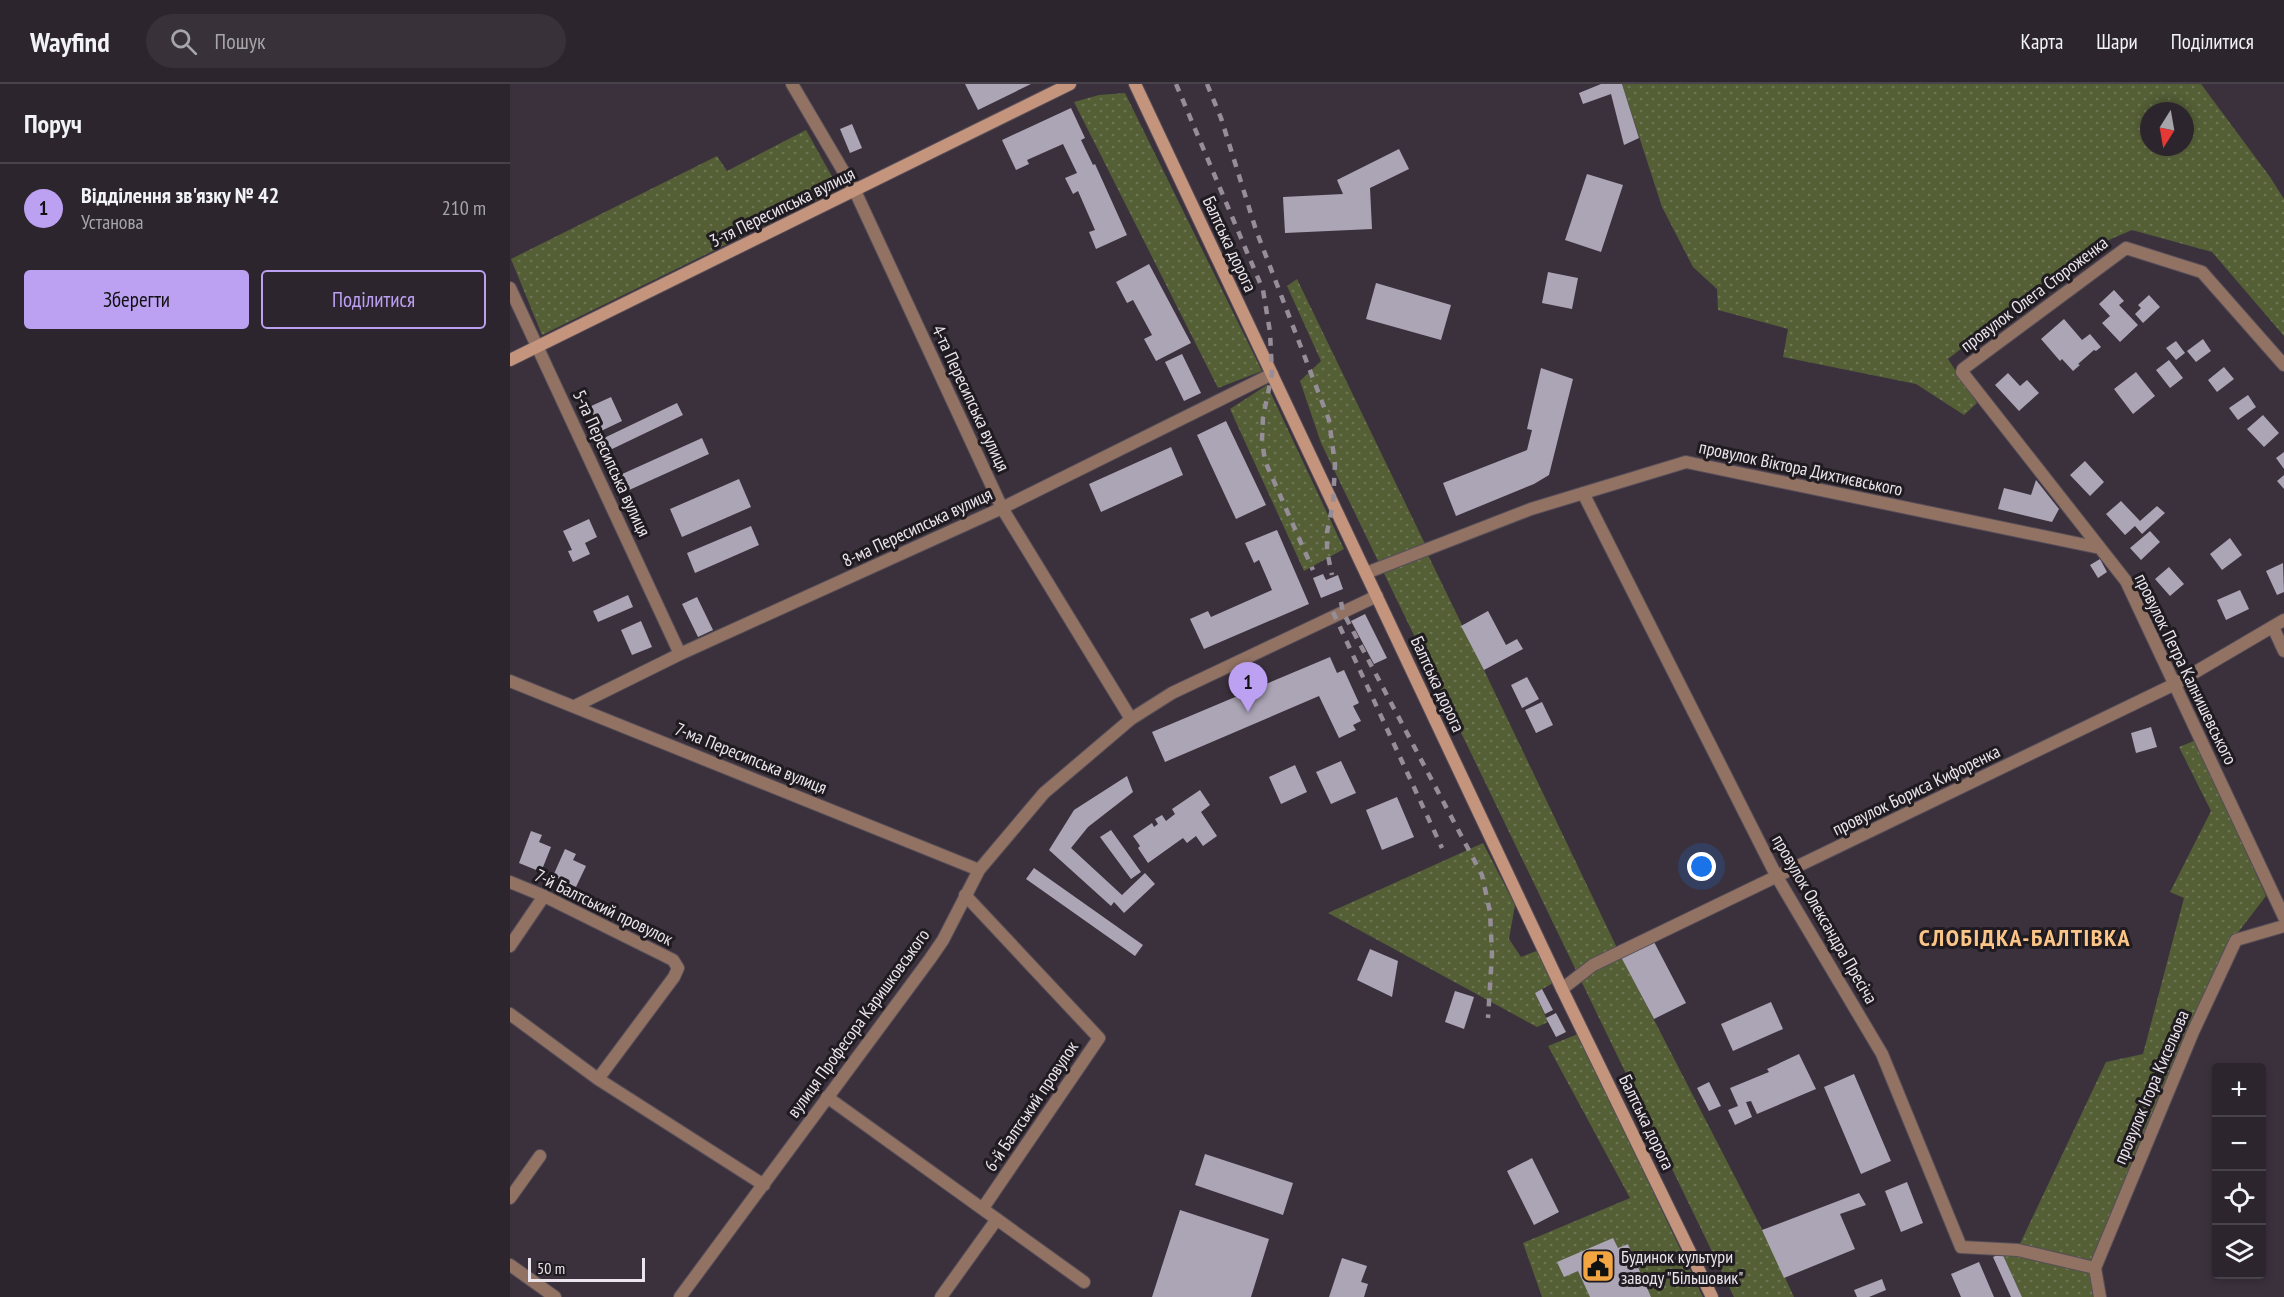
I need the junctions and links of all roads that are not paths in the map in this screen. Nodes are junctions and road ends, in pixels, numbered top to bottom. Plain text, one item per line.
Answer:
1 (792, 84) edge
2 (1070, 84) edge
3 (1135, 84) edge
4 (855, 191) junction
5 (510, 288) edge
6 (539, 346) junction
7 (510, 360) edge
8 (2284, 365) edge
9 (1963, 369) joint
10 (1272, 374) junction
11 (1583, 494) junction
12 (1002, 508) junction
13 (2100, 548) junction
14 (1366, 573) junction
15 (1377, 596) junction
16 (2279, 623) edge
17 (2284, 651) edge
18 (680, 654) junction
19 (510, 681) edge
20 (2175, 684) junction
21 (575, 706) junction
22 (1131, 718) junction
23 (979, 870) junction
24 (1778, 878) junction
25 (510, 882) edge
26 (964, 895) junction
27 (544, 896) junction
28 (2284, 917) edge
29 (2284, 926) edge
30 (510, 946) edge
31 (1562, 990) junction
32 (510, 1014) edge
33 (598, 1079) junction
34 (826, 1097) junction
35 (540, 1156) dead end
36 (764, 1185) junction
37 (510, 1198) edge
38 (983, 1208) junction
39 (997, 1220) junction
40 (510, 1265) edge
41 (2095, 1268) junction
42 (1084, 1282) dead end
43 (555, 1297) edge
44 (680, 1297) edge
45 (941, 1297) edge
46 (1712, 1297) edge
47 (2100, 1297) edge

1 - 4 street, 4-та Пересипська вулиця
2 - 4 main road, 3-тя Пересипська вулиця
3 - 10 main road, Балтська дорога
4 - 6 main road, 3-тя Пересипська вулиця
4 - 12 street, 4-та Пересипська вулиця
5 - 6 street, 5-та Пересипська вулиця
6 - 7 main road, 3-тя Пересипська вулиця
6 - 18 street, 5-та Пересипська вулиця
8 - 9 street, провулок Олега Стороженка
9 - 13 street, провулок Петра Калнишевського
10 - 12 street, 8-ма Пересипська вулиця
10 - 14 main road, Балтська дорога
11 - 13 street, провулок Віктора Дихтиєвського
11 - 14 street, провулок Віктора Дихтиєвського
11 - 24 street, провулок Олександра Пресіча
12 - 18 street, 8-ма Пересипська вулиця
12 - 22 street, 4-та Пересипська вулиця
13 - 20 street, провулок Петра Калнишевського
14 - 15 main road, Балтська дорога
15 - 22 street, вулиця Професора Каришковського
15 - 31 main road, Балтська дорога
16 - 17 street
16 - 20 street, провулок Бориса Кифоренка
18 - 21 street, 8-ма Пересипська вулиця
19 - 21 street, 7-ма Пересипська вулиця
20 - 24 street, провулок Бориса Кифоренка
20 - 28 street, провулок Петра Калнишевського
21 - 23 street, 7-ма Пересипська вулиця
22 - 23 street, вулиця Професора Каришковського
23 - 26 street, вулиця Професора Каришковського
24 - 31 street, провулок Бориса Кифоренка
24 - 41 street, провулок Олександра Пресіча
25 - 27 street, 7-й Балтський провулок
26 - 34 street, вулиця Професора Каришковського
26 - 38 street, 6-й Балтський провулок
27 - 30 street
27 - 33 street, 7-й Балтський провулок
29 - 41 street, провулок Ігора Кисельова
31 - 46 main road, Балтська дорога
32 - 33 street
33 - 36 street
34 - 36 street, вулиця Професора Каришковського
34 - 38 street
35 - 37 street
36 - 44 street, вулиця Професора Каришковського
38 - 39 street
39 - 42 street
39 - 45 street
40 - 43 street
41 - 47 street

